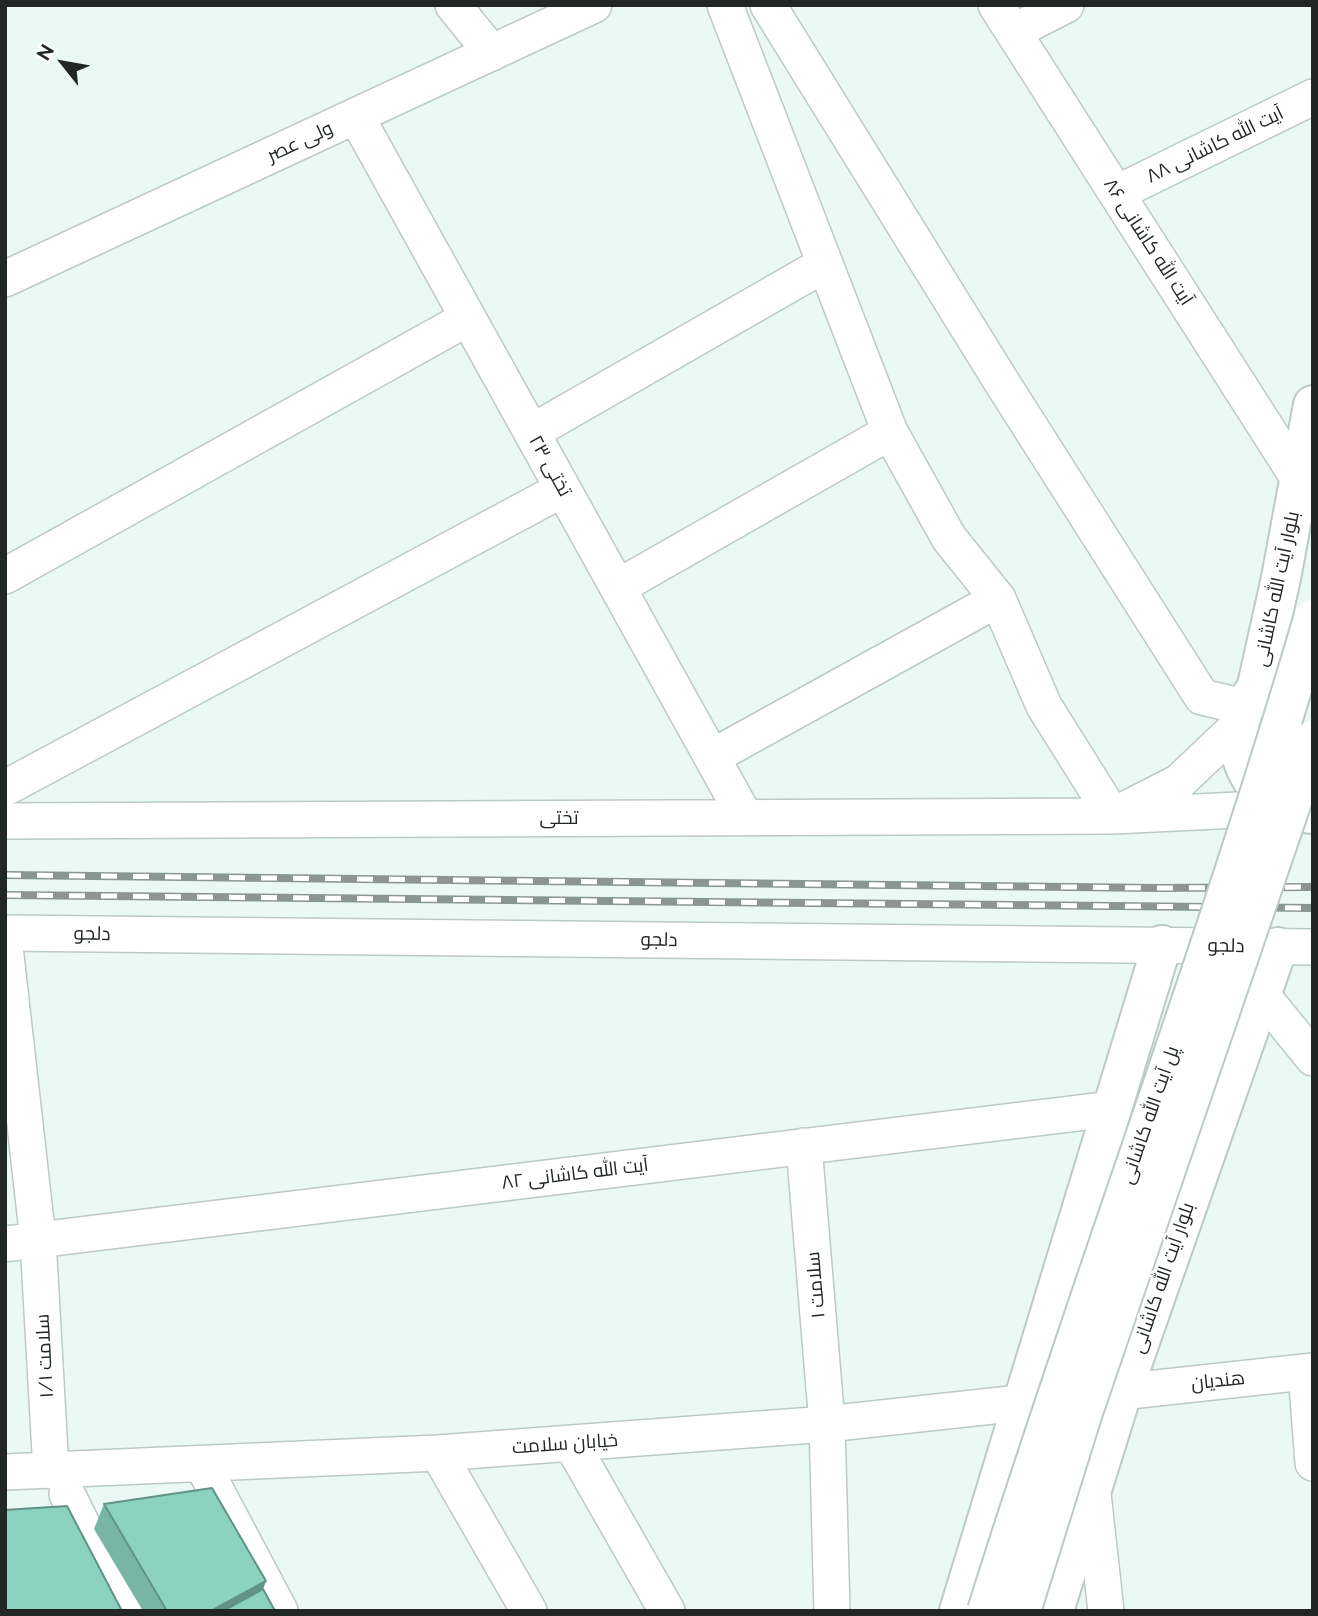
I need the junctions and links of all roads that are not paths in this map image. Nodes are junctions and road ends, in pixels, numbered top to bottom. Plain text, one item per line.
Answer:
1 (453, 5) edge
2 (594, 5) edge
3 (725, 5) edge
4 (768, 5) edge
5 (1066, 5) edge
6 (1004, 19) edge
7 (492, 53) junction
8 (1313, 97) edge
9 (356, 116) junction
10 (1116, 193) junction
11 (825, 264) junction
12 (5, 279) edge
13 (468, 318) junction
14 (1313, 405) edge
15 (531, 432) junction
16 (890, 432) junction
17 (1299, 479) junction
18 (563, 489) junction
19 (5, 576) edge
20 (1282, 578) junction
21 (618, 587) junction
22 (998, 599) junction
23 (1313, 619) edge
24 (1313, 625) edge
25 (1313, 663) edge
26 (1247, 707) junction
27 (1313, 740) edge
28 (712, 757) junction
29 (7, 778) edge
30 (1298, 811) edge
31 (1113, 816) junction
32 (745, 817) junction
33 (10, 821) edge
34 (5, 933) edge
35 (1162, 945) junction
36 (5, 947) edge
37 (1296, 947) edge
38 (1262, 995) junction
39 (1313, 1058) edge
40 (1111, 1109) junction
41 (804, 1146) junction
42 (22, 1242) edge
43 (1309, 1372) edge
44 (1123, 1391) junction
45 (1024, 1401) junction
46 (827, 1424) junction
47 (571, 1443) junction
48 (1008, 1452) junction
49 (438, 1453) junction
50 (1313, 1463) edge
51 (202, 1464) junction
52 (5, 1472) edge
53 (59, 1483) junction
54 (1097, 1484) junction
55 (125, 1611) edge
56 (279, 1611) edge
57 (529, 1611) edge
58 (667, 1611) edge
59 (832, 1611) edge
60 (959, 1611) edge
61 (987, 1611) edge
62 (1021, 1611) edge
63 (1054, 1611) edge
64 (1106, 1611) edge

1 - 7 street
2 - 7 street, ولی عصر
3 - 11 street
4 - 26 street
5 - 6 street
6 - 10 street, آیت الله کاشانی ۸۶
7 - 9 street, ولی عصر
8 - 10 street, آیت الله کاشانی ۸۸
9 - 12 street, ولی عصر
9 - 13 street, تختی ۲۳
10 - 17 street, آیت الله کاشانی ۸۶
11 - 15 street
11 - 16 street
13 - 15 street, تختی ۲۳
13 - 19 street
14 - 17 main road, بلوار آیت الله کاشانی
15 - 18 street, تختی ۲۳
16 - 21 street
16 - 22 street
17 - 20 main road, بلوار آیت الله کاشانی
18 - 21 street, تختی ۲۳
18 - 29 street
20 - 24 main road
20 - 26 main road, بلوار آیت الله کاشانی
21 - 28 street, تختی ۲۳
22 - 28 street
22 - 31 street
23 - 61 main road, پل آیت الله کاشانی, bridge
25 - 26 main road
26 - 30 main road, بلوار آیت الله کاشانی
26 - 31 street
27 - 62 main road, پل آیت الله کاشانی, bridge
28 - 32 street, تختی ۲۳
29 - 33 street
30 - 31 street, تختی
31 - 32 street, تختی
32 - 33 street, تختی
34 - 35 street, دلجو
35 - 37 street, دلجو
35 - 40 main road
36 - 42 street, سلامت ۱/۱
37 - 38 main road, بلوار آیت الله کاشانی
38 - 39 street
38 - 44 main road, بلوار آیت الله کاشانی
40 - 41 street, آیت الله کاشانی ۸۲
40 - 45 main road
41 - 42 street, آیت الله کاشانی ۸۲
41 - 46 street, سلامت ۱
42 - 53 street, سلامت ۱/۱
43 - 44 street, هندیان
43 - 50 street
44 - 45 street, خیابان سلامت
44 - 54 main road, بلوار آیت الله کاشانی
45 - 46 street, خیابان سلامت
45 - 48 main road
46 - 47 street, خیابان سلامت
46 - 59 street, سلامت ۱
47 - 49 street, خیابان سلامت
47 - 58 street
48 - 54 main road
48 - 60 main road
49 - 51 street, خیابان سلامت
49 - 57 street
51 - 53 street, خیابان سلامت
51 - 56 street
52 - 53 street, خیابان سلامت
53 - 55 street
54 - 63 main road, بلوار آیت الله کاشانی
54 - 64 street

